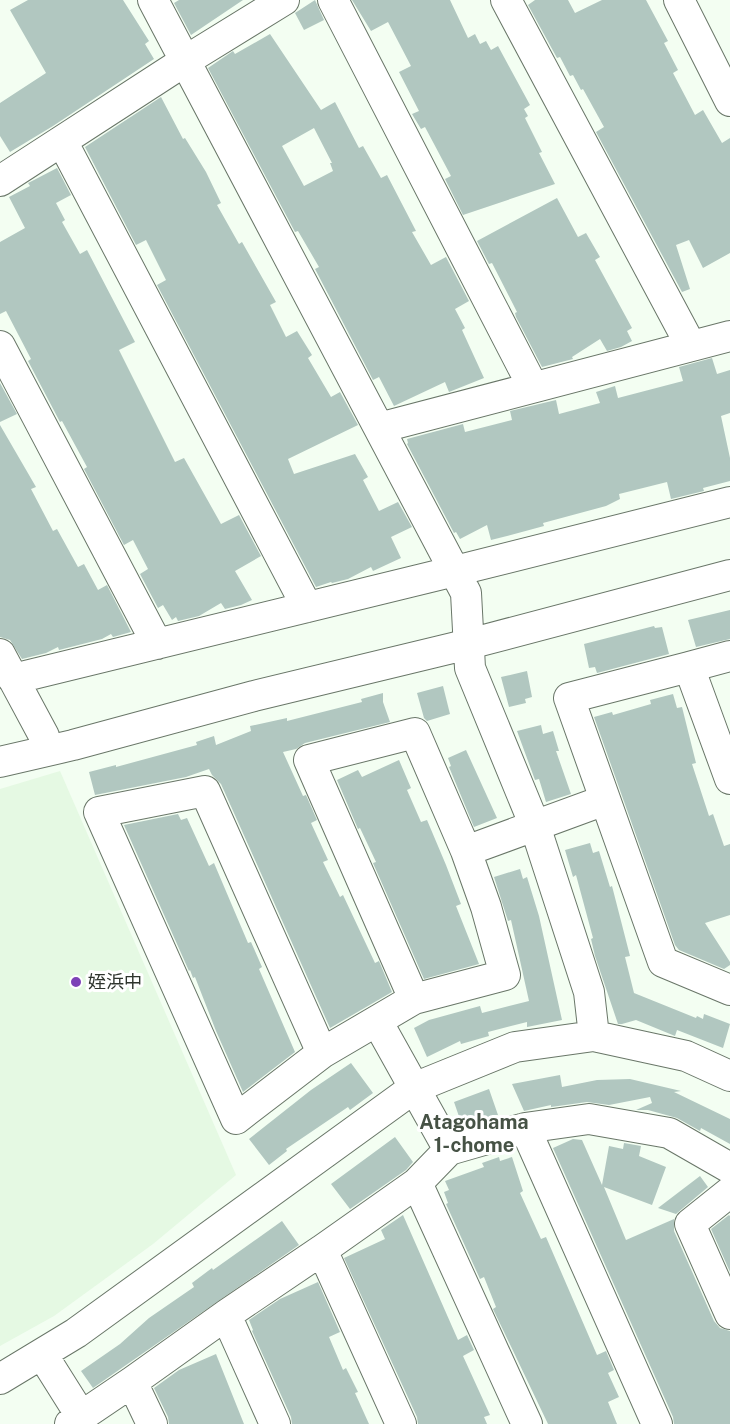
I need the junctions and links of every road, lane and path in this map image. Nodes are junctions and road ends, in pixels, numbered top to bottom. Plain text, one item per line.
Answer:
1 (153, 0) edge
2 (284, 0) edge
3 (333, 0) edge
4 (506, 0) edge
5 (679, 0) edge
6 (185, 61) junction
7 (730, 101) edge
8 (62, 141) junction
9 (0, 181) edge
10 (730, 336) edge
11 (0, 346) edge
12 (691, 346) junction
13 (533, 387) junction
14 (380, 428) junction
15 (730, 502) edge
16 (730, 562) edge
17 (455, 571) junction
18 (730, 575) edge
19 (307, 607) junction
20 (469, 637) junction
21 (157, 644) junction
22 (730, 656) edge
23 (7, 667) edge
24 (689, 667) junction
25 (44, 736) junction
26 (0, 748) edge
27 (0, 762) edge
28 (730, 779) edge
29 (605, 800) junction
30 (535, 826) junction
31 (466, 851) junction
32 (730, 990) edge
33 (414, 999) junction
34 (377, 1021) junction
35 (594, 1036) junction
36 (322, 1053) junction
37 (730, 1076) edge
38 (414, 1088) junction
39 (525, 1128) junction
40 (449, 1150) junction
41 (730, 1168) edge
42 (417, 1183) junction
43 (730, 1192) edge
44 (322, 1250) junction
45 (730, 1314) edge
46 (226, 1315) junction
47 (42, 1354) junction
48 (0, 1379) edge
49 (132, 1382) junction
50 (75, 1420) edge
51 (152, 1424) edge
52 (275, 1424) edge
53 (401, 1424) edge
54 (527, 1424) edge
55 (657, 1424) edge

1 - 6 street
2 - 6 street
3 - 13 street
4 - 12 street
5 - 7 street
6 - 8 street
6 - 14 street
8 - 9 street
8 - 19 street
10 - 12 street
11 - 21 street
12 - 13 street
13 - 14 street
14 - 17 street
15 - 17 street
16 - 20 street
17 - 19 street
17 - 20 street
18 - 20 street
19 - 21 street
20 - 25 street
20 - 27 street
20 - 30 street
21 - 23 street
22 - 24 street
23 - 25 street
24 - 28 street
24 - 29 street
25 - 26 street
29 - 30 street
29 - 32 street
30 - 31 street
30 - 35 street
31 - 33 street
31 - 33 street
33 - 34 street
34 - 36 street
34 - 38 street
35 - 37 street
35 - 38 street
36 - 36 street
38 - 40 street
38 - 47 street
39 - 40 street
39 - 41 street
39 - 55 street
40 - 42 street
42 - 44 street
42 - 54 street
43 - 45 street
44 - 46 street
44 - 53 street
46 - 49 street
46 - 52 street
47 - 48 street
47 - 50 street
49 - 50 street
49 - 51 street

